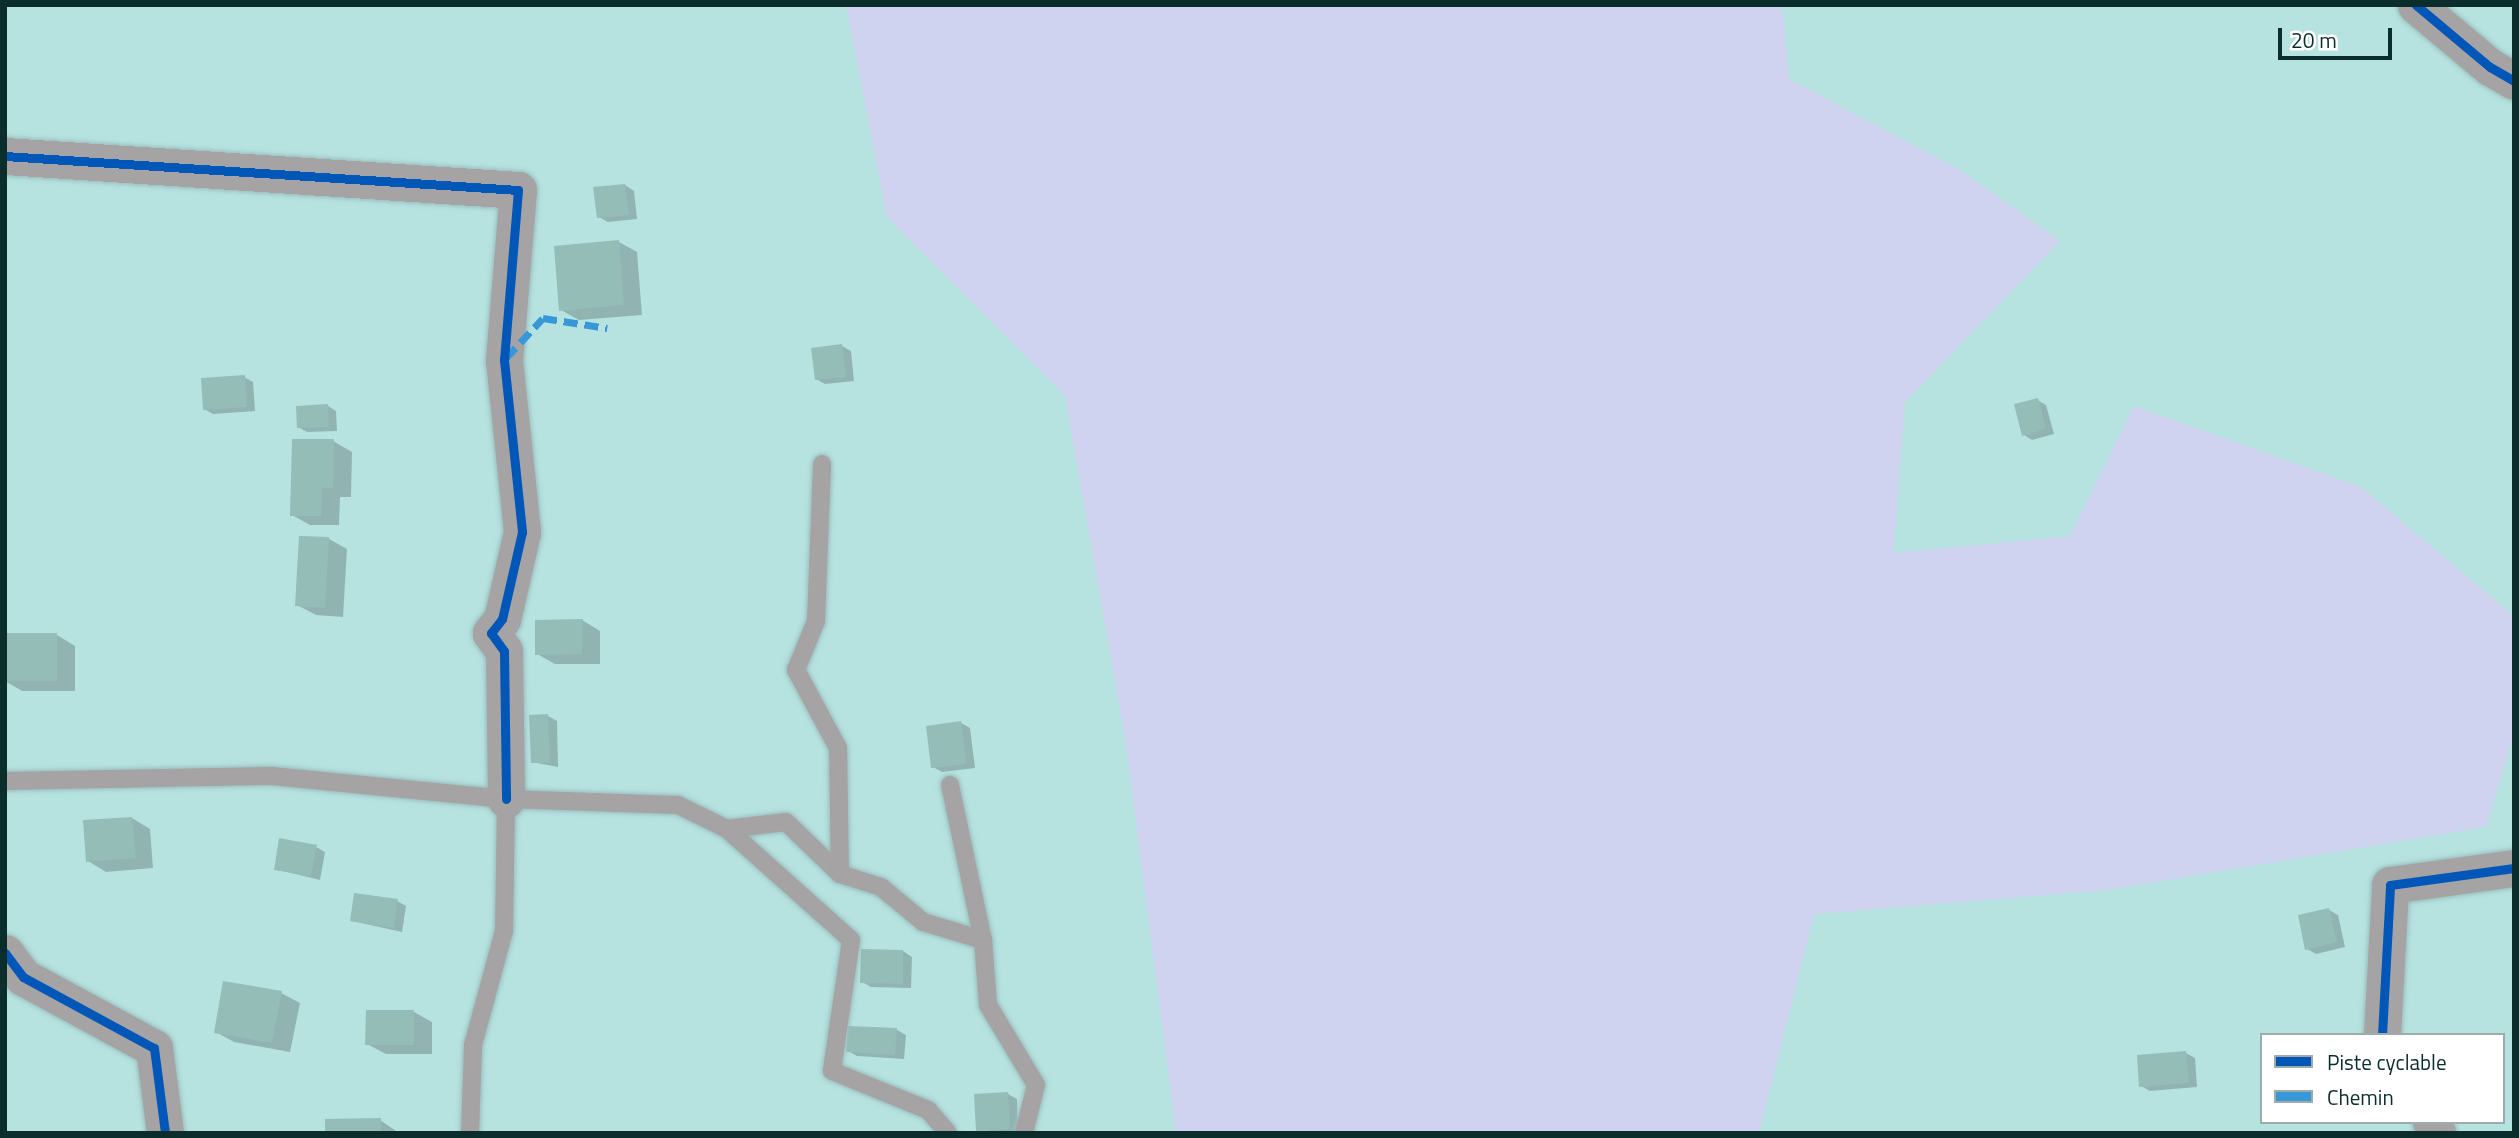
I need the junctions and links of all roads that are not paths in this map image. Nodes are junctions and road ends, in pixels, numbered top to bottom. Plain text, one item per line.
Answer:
1 (2416, 5) edge
2 (2514, 80) edge
3 (5, 156) edge
4 (822, 464) dead end
5 (5, 781) edge
6 (950, 785) dead end
7 (506, 799) junction
8 (727, 829) junction
9 (2514, 868) edge
10 (840, 874) junction
11 (983, 940) junction
12 (5, 953) edge
13 (2382, 1033) edge
14 (165, 1133) edge
15 (470, 1133) edge
16 (948, 1133) edge
17 (1024, 1133) edge

1 - 2 street
3 - 7 street
4 - 10 lane
5 - 7 lane
6 - 11 lane
7 - 8 lane
7 - 15 lane
8 - 10 lane
8 - 16 lane
9 - 13 street
10 - 11 lane
11 - 17 lane
12 - 14 street

